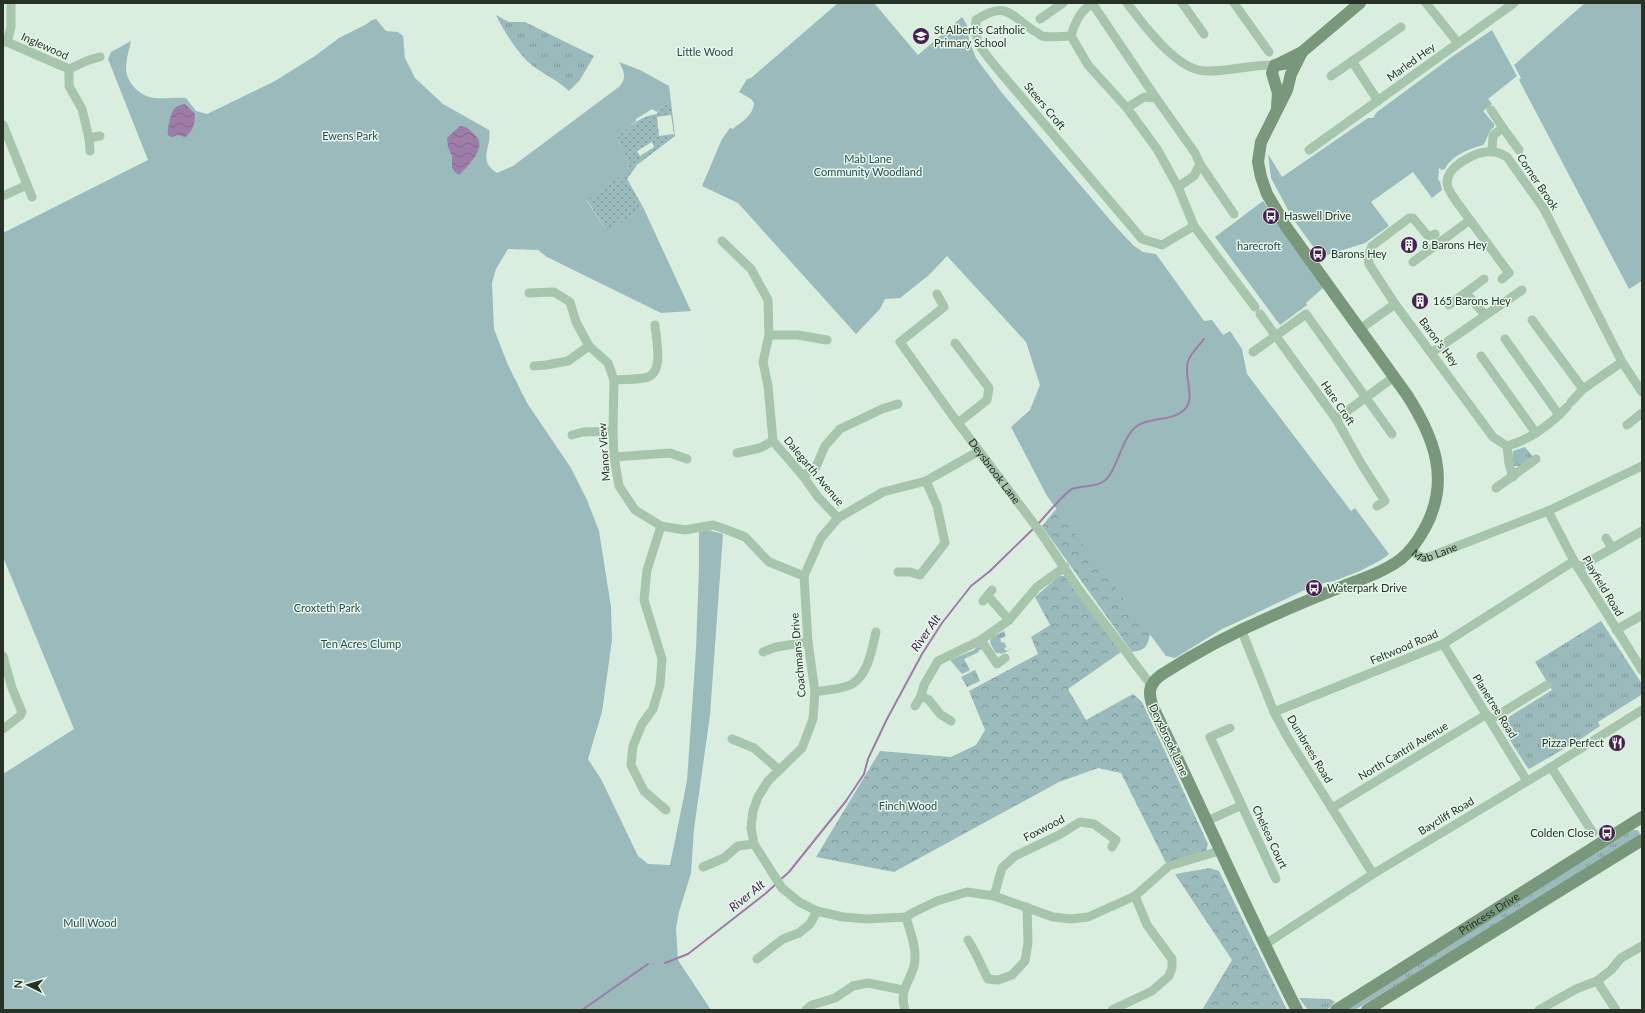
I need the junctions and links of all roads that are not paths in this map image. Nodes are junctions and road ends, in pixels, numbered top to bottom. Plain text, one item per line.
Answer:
1 (12, 3) edge
2 (1063, 3) edge
3 (1127, 3) edge
4 (1182, 3) edge
5 (1234, 3) edge
6 (1360, 3) edge
7 (1426, 3) edge
8 (1514, 3) edge
9 (1088, 4) edge
10 (1040, 19) dead end
11 (1401, 27) dead end
12 (1204, 34) dead end
13 (1071, 36) junction
14 (5, 42) edge
15 (1458, 43) junction
16 (1269, 52) dead end
17 (1302, 52) junction
18 (100, 56) dead end
19 (1352, 61) junction
20 (1277, 64) junction
21 (1252, 67) junction
22 (69, 70) junction
23 (1290, 76) junction
24 (1331, 76) dead end
25 (1274, 79) junction
26 (1156, 98) junction
27 (1378, 101) junction
28 (1127, 108) junction
29 (1277, 108) junction
30 (1491, 110) dead end
31 (3, 125) edge
32 (1503, 128) junction
33 (100, 136) dead end
34 (89, 138) junction
35 (1309, 150) dead end
36 (1519, 150) dead end
37 (90, 151) dead end
38 (1492, 151) junction
39 (1200, 164) junction
40 (27, 185) junction
41 (1178, 187) junction
42 (3, 196) edge
43 (32, 197) dead end
44 (1234, 214) dead end
45 (1470, 220) junction
46 (1194, 226) junction
47 (1435, 238) junction
48 (722, 241) dead end
49 (1413, 262) dead end
50 (1484, 279) dead end
51 (1502, 279) dead end
52 (1522, 290) dead end
53 (529, 293) dead end
54 (1466, 293) junction
55 (937, 294) dead end
56 (1395, 304) junction
57 (1449, 304) dead end
58 (1485, 315) junction
59 (1532, 320) dead end
60 (655, 325) dead end
61 (1360, 329) junction
62 (769, 334) junction
63 (1275, 335) junction
64 (1505, 339) dead end
65 (827, 340) dead end
66 (955, 343) dead end
67 (589, 346) junction
68 (1253, 352) dead end
69 (1431, 353) junction
70 (1481, 356) dead end
71 (1622, 362) junction
72 (534, 366) dead end
73 (1394, 377) junction
74 (614, 380) junction
75 (1583, 389) junction
76 (1642, 392) edge
77 (1366, 399) junction
78 (898, 404) dead end
79 (1642, 413) edge
80 (1559, 416) junction
81 (1336, 419) junction
82 (958, 423) junction
83 (1627, 425) dead end
84 (613, 431) junction
85 (1536, 433) junction
86 (1392, 434) dead end
87 (572, 435) dead end
88 (773, 441) junction
89 (1508, 446) junction
90 (980, 451) junction
91 (737, 453) dead end
92 (614, 456) junction
93 (687, 459) dead end
94 (1536, 459) dead end
95 (1641, 468) edge
96 (803, 476) junction
97 (1513, 477) junction
98 (926, 481) junction
99 (1496, 488) dead end
100 (1377, 506) dead end
101 (1548, 511) junction
102 (838, 518) junction
103 (662, 526) junction
104 (1642, 531) edge
105 (1606, 538) dead end
106 (1614, 547) junction
107 (1411, 549) junction
108 (1576, 564) junction
109 (1065, 567) junction
110 (898, 572) dead end
111 (804, 576) junction
112 (988, 596) dead end
113 (1642, 615) edge
114 (1009, 620) junction
115 (1241, 629) junction
116 (1616, 630) junction
117 (876, 632) dead end
118 (981, 640) junction
119 (808, 642) junction
120 (1442, 644) junction
121 (763, 652) dead end
122 (3, 656) edge
123 (1006, 658) dead end
124 (1642, 670) edge
125 (1151, 685) junction
126 (1547, 685) dead end
127 (815, 692) junction
128 (921, 696) junction
129 (915, 706) dead end
130 (1642, 710) edge
131 (1274, 712) junction
132 (1488, 717) junction
133 (951, 720) dead end
134 (1230, 728) dead end
135 (3, 729) edge
136 (732, 739) dead end
137 (1551, 767) junction
138 (778, 770) junction
139 (1528, 781) junction
140 (1242, 805) junction
141 (1332, 808) junction
142 (666, 810) dead end
143 (1641, 819) edge
144 (1207, 821) junction
145 (1593, 833) dead end
146 (1642, 840) edge
147 (754, 844) junction
148 (1112, 847) dead end
149 (1219, 851) junction
150 (703, 867) dead end
151 (1373, 874) junction
152 (1276, 879) dead end
153 (994, 896) junction
154 (1135, 896) junction
155 (1027, 907) junction
156 (817, 911) junction
157 (906, 917) junction
158 (968, 940) dead end
159 (1264, 945) junction
160 (1642, 946) edge
161 (757, 959) dead end
162 (1597, 981) junction
163 (903, 990) junction
164 (1338, 1009) edge
165 (806, 1010) edge
166 (905, 1010) edge
167 (1112, 1010) edge
168 (1296, 1010) edge
169 (1368, 1010) edge
170 (1539, 1010) edge
171 (1616, 1010) edge

1 - 14 street
2 - 10 street
3 - 21 street
4 - 12 street
5 - 16 street
6 - 17 street
7 - 15 street
8 - 15 street, Marled Hey
9 - 13 street
9 - 26 street
11 - 19 street
13 - 28 street
13 - 46 street, Steers Croft
14 - 22 street, Inglewood
15 - 27 street, Marled Hey
17 - 20 street
17 - 23 street
18 - 22 street, Inglewood
19 - 24 street
19 - 27 street
20 - 21 street
20 - 23 street
20 - 25 street
21 - 25 street
22 - 34 street
23 - 25 street
23 - 29 street
25 - 29 street
26 - 28 street
26 - 39 street
27 - 35 street, Marled Hey
28 - 41 street
29 - 61 street
30 - 32 street
31 - 40 street
32 - 36 street
32 - 38 street
33 - 34 street
34 - 37 street
38 - 45 street
38 - 71 street, Corner Brook
39 - 41 street
39 - 44 street
40 - 42 street
40 - 43 street
41 - 46 street
45 - 47 street
45 - 51 street
46 - 63 street, Hare Croft
47 - 49 street
47 - 56 street, Baron's Hey
48 - 62 street, Dalegarth Avenue
50 - 54 street
52 - 58 street
53 - 67 street, Manor View
54 - 57 street
54 - 58 street
55 - 82 street, Deysbrook Lane
56 - 61 street
56 - 69 street, Baron's Hey
58 - 69 street
59 - 75 street
60 - 74 street
61 - 73 street
62 - 65 street
62 - 88 street, Dalegarth Avenue
63 - 68 street
63 - 77 street
63 - 81 street, Hare Croft
64 - 80 street
66 - 82 street
67 - 72 street
67 - 74 street, Manor View
69 - 89 street, Baron's Hey
70 - 85 street
71 - 75 street
71 - 76 street, Corner Brook
73 - 77 street
73 - 107 street
74 - 84 street, Manor View
75 - 80 street
77 - 81 street
77 - 86 street
78 - 96 street
79 - 83 street
80 - 85 street
81 - 100 street, Hare Croft
82 - 90 street, Deysbrook Lane
84 - 87 street
84 - 92 street, Manor View
85 - 89 street
88 - 91 street
88 - 96 street, Dalegarth Avenue
89 - 97 street
90 - 98 street, Coachmans Drive
90 - 109 street, Deysbrook Lane
92 - 93 street
92 - 103 street, Manor View
94 - 97 street
95 - 101 street, Mab Lane
96 - 102 street, Dalegarth Avenue
97 - 99 street
98 - 102 street, Coachmans Drive
98 - 110 street
101 - 107 street, Mab Lane
101 - 108 street, Playfield Road
102 - 111 street, Coachmans Drive
103 - 111 street, Manor View
103 - 142 street
104 - 106 street, Feltwood Road
105 - 106 street
106 - 108 street, Feltwood Road
107 - 115 street, Mab Lane
108 - 116 street, Playfield Road
108 - 120 street, Feltwood Road
109 - 114 street
109 - 125 street, Deysbrook Lane
111 - 119 street, Coachmans Drive
112 - 114 street
113 - 116 street
114 - 118 street
115 - 125 street, Mab Lane
115 - 131 street, Dumbrees Road
116 - 124 street, Playfield Road
117 - 127 street
118 - 123 street
118 - 128 street
119 - 121 street
119 - 127 street, Coachmans Drive
120 - 131 street, Feltwood Road
120 - 132 street, Planetree Road
122 - 135 street
125 - 144 street, Deysbrook Lane
126 - 132 street, North Cantril Avenue
127 - 138 street, Coachmans Drive
128 - 129 street
128 - 133 street
130 - 137 street, Baycliff Road
131 - 141 street, Dumbrees Road
132 - 139 street, Planetree Road
132 - 141 street, North Cantril Avenue
134 - 140 street, Chelsea Court
136 - 138 street
137 - 139 street, Baycliff Road
137 - 145 street
138 - 147 street, Coachmans Drive
139 - 151 street, Baycliff Road
140 - 144 street, Chelsea Court
140 - 152 street, Chelsea Court
141 - 151 street, Dumbrees Road
143 - 164 street, Princess Drive
144 - 149 street, Deysbrook Lane
146 - 169 street, Princess Drive
147 - 150 street
147 - 156 street, Coachmans Drive
148 - 153 street, Foxwood
149 - 154 street, Coachmans Drive
149 - 159 street, Deysbrook Lane
151 - 159 street, Baycliff Road
153 - 155 street, Coachmans Drive
153 - 157 street, Coachmans Drive
154 - 155 street, Coachmans Drive
154 - 167 street
155 - 158 street
156 - 157 street, Coachmans Drive
156 - 161 street
157 - 163 street
159 - 168 street, Deysbrook Lane
160 - 162 street
162 - 170 street
162 - 171 street
163 - 165 street
163 - 166 street

